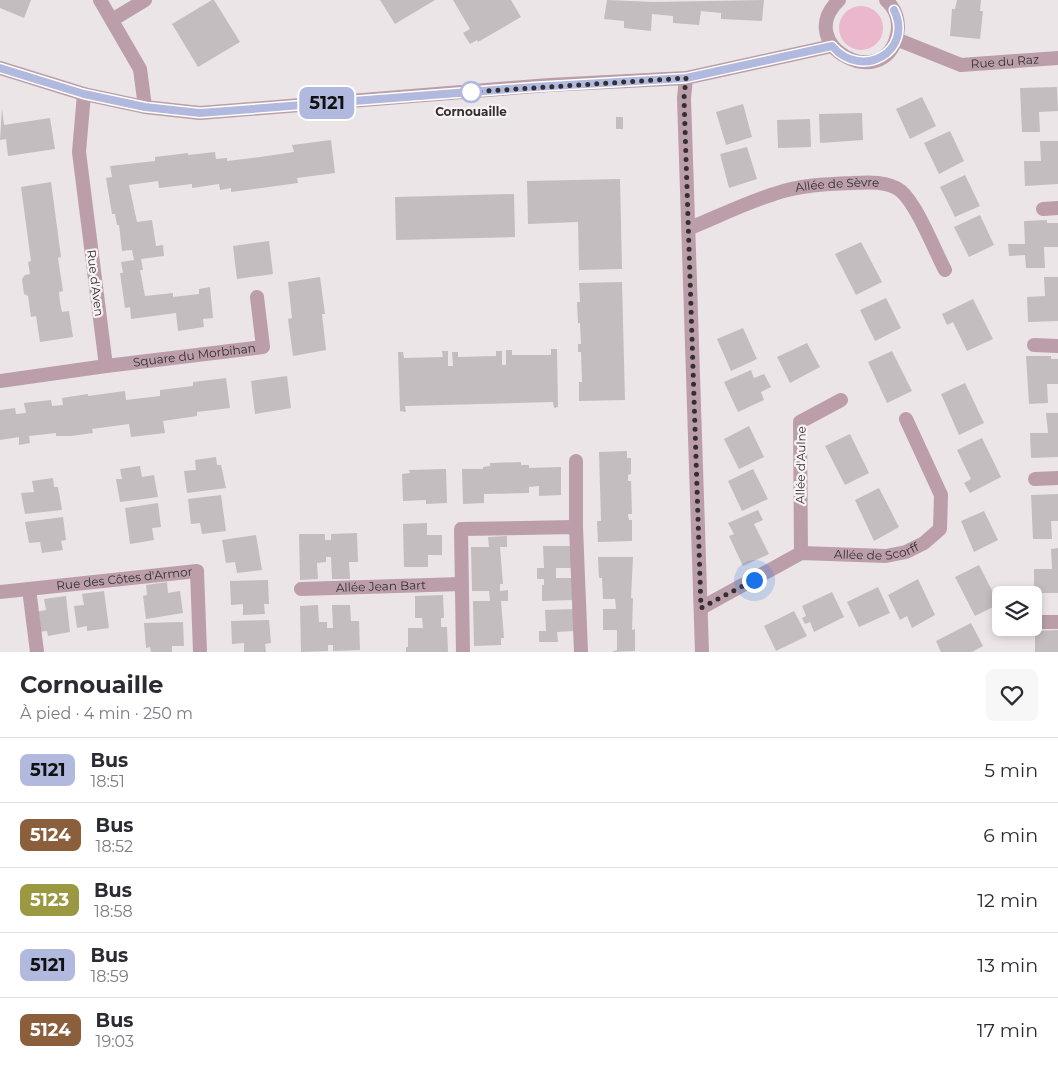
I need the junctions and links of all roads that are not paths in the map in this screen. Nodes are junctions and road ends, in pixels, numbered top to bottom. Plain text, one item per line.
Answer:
1 (100, 0) edge
2 (145, 0) edge
3 (839, 0) edge
4 (893, 3) edge
5 (112, 20) junction
6 (896, 39) junction
7 (832, 46) junction
8 (1058, 58) edge
9 (0, 68) edge
10 (686, 78) junction
11 (84, 94) junction
12 (145, 107) junction
13 (1043, 208) dead end
14 (1058, 208) edge
15 (690, 228) junction
16 (945, 270) dead end
17 (257, 297) dead end
18 (1034, 345) dead end
19 (1058, 346) edge
20 (106, 366) junction
21 (0, 381) edge
22 (841, 400) dead end
23 (906, 418) dead end
24 (576, 462) dead end
25 (1058, 478) edge
26 (1035, 479) dead end
27 (576, 527) junction
28 (801, 553) junction
29 (461, 584) junction
30 (29, 589) junction
31 (301, 590) dead end
32 (0, 592) edge
33 (701, 608) junction
34 (1042, 622) dead end
35 (1058, 622) edge
36 (37, 652) edge
37 (200, 652) edge
38 (463, 652) edge
39 (581, 652) edge
40 (702, 652) edge

1 - 5 street
2 - 5 street
3 - 7 street
4 - 6 street
5 - 12 street
6 - 7 street
6 - 8 street, Rue du Raz
7 - 10 street
9 - 11 street
10 - 12 street
10 - 15 street
11 - 12 street
11 - 20 street, Rue d'Aven
13 - 14 street
15 - 16 street, Allée de Sèvre
15 - 33 street
17 - 20 street, Square du Morbihan
18 - 19 street
20 - 21 street
22 - 28 street, Allée d'Aulne
23 - 28 street, Allée de Scorff
24 - 27 street
25 - 26 street
27 - 29 street
27 - 39 street
28 - 33 street
29 - 31 street, Allée Jean Bart
29 - 38 street
30 - 32 street, Rue des Côtes d'Armor
30 - 36 street
30 - 37 street, Rue des Côtes d'Armor
33 - 40 street
34 - 35 street

